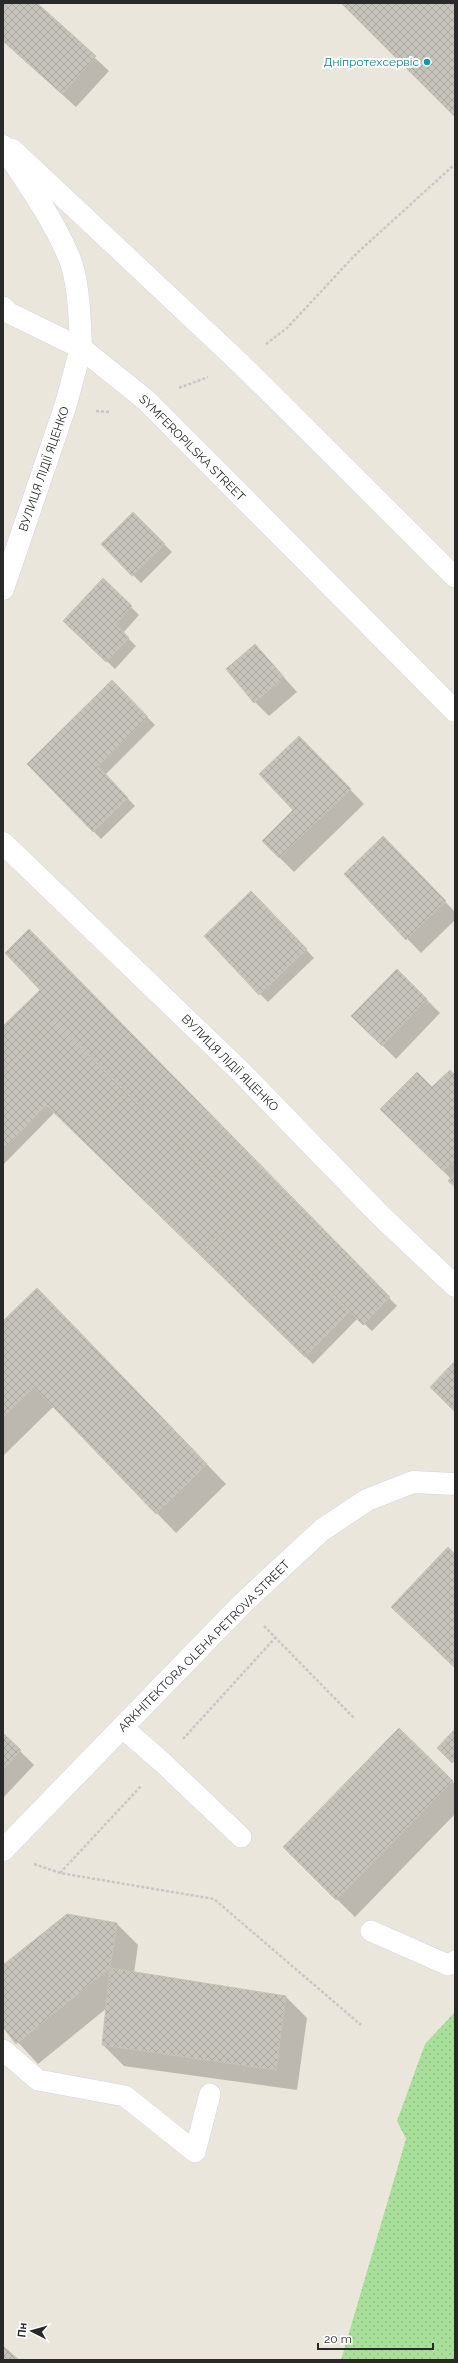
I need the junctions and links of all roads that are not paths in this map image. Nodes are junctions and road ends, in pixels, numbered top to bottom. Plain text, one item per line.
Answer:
1 (3, 140) edge
2 (3, 146) edge
3 (3, 307) edge
4 (81, 348) junction
5 (455, 576) edge
6 (3, 589) edge
7 (455, 711) edge
8 (3, 843) edge
9 (455, 1286) edge
10 (455, 1484) edge
11 (123, 1728) junction
12 (241, 1837) dead end
13 (3, 1850) edge
14 (371, 1931) dead end
15 (455, 1961) edge
16 (7, 2061) edge
17 (210, 2094) dead end

1 - 5 lane
2 - 4 street
3 - 4 lane
4 - 6 street, ВУЛИЦЯ ЛІДІЇ ЯЦЕНКО
4 - 7 street, SYMFEROPILSKA STREET
8 - 9 street, ВУЛИЦЯ ЛІДІЇ ЯЦЕНКО
10 - 11 street, ARKHITEKTORA OLEHA PETROVA STREET
11 - 12 lane
11 - 13 street, ARKHITEKTORA OLEHA PETROVA STREET
14 - 15 lane
16 - 17 lane

